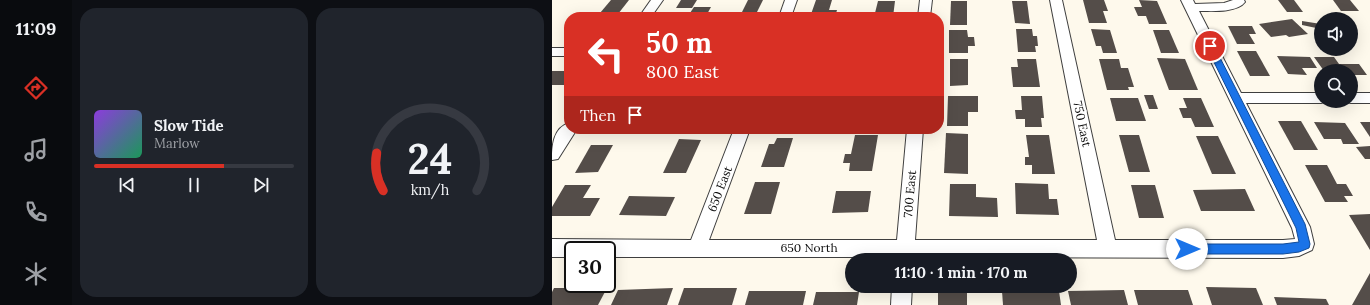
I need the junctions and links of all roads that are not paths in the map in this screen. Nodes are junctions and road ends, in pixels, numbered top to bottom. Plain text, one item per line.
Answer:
1 (656, 0) edge
2 (791, 0) edge
3 (926, 0) edge
4 (1056, 0) edge
5 (1239, 2) dead end
6 (1188, 4) edge
7 (648, 12) edge
8 (787, 12) edge
9 (925, 12) edge
10 (552, 52) edge
11 (564, 52) edge
12 (1236, 98) junction
13 (1314, 98) edge
14 (1358, 98) edge
15 (1370, 98) edge
16 (566, 134) edge
17 (740, 134) edge
18 (915, 134) edge
19 (552, 154) edge
20 (552, 248) edge
21 (697, 248) junction
22 (1108, 249) junction
23 (870, 253) edge
24 (905, 253) edge
25 (946, 253) edge
26 (902, 293) edge
27 (901, 305) edge

1 - 7 street
2 - 8 street
3 - 9 street
4 - 22 street, 750 East
5 - 6 street
6 - 12 street
10 - 11 street
12 - 13 street
12 - 22 street, 650 North
14 - 15 street
16 - 19 street
17 - 21 street, 650 East
18 - 24 street, 700 East
20 - 21 street, 650 North
21 - 23 street, 650 North
22 - 25 street, 650 North
26 - 27 street

